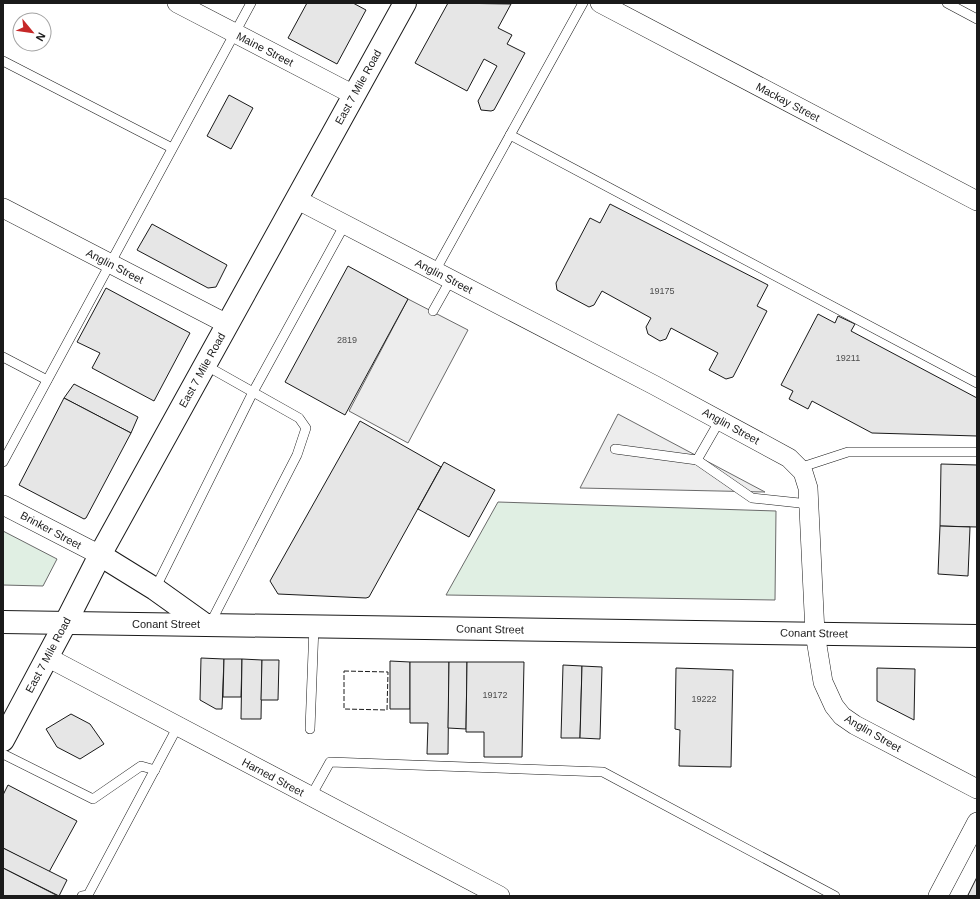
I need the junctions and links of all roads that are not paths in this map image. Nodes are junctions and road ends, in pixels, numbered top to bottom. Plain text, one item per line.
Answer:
1 (177, 3) edge
2 (251, 3) edge
3 (405, 3) edge
4 (583, 3) edge
5 (600, 3) edge
6 (947, 3) edge
7 (977, 19) edge
8 (235, 33) junction
9 (3, 61) edge
10 (354, 95) junction
11 (510, 135) junction
12 (172, 148) junction
13 (296, 199) junction
14 (977, 201) edge
15 (3, 208) edge
16 (345, 224) junction
17 (110, 264) junction
18 (443, 275) junction
19 (433, 311) dead end
20 (227, 324) junction
21 (3, 357) edge
22 (205, 365) junction
23 (47, 380) junction
24 (977, 383) edge
25 (253, 392) junction
26 (720, 420) junction
27 (615, 449) dead end
28 (977, 452) edge
29 (697, 460) junction
30 (3, 462) edge
31 (799, 468) junction
32 (809, 504) junction
33 (3, 505) edge
34 (100, 556) junction
35 (155, 589) junction
36 (3, 622) edge
37 (66, 622) junction
38 (207, 624) junction
39 (314, 626) junction
40 (816, 633) junction
41 (977, 636) edge
42 (47, 657) junction
43 (178, 726) junction
44 (310, 729) dead end
45 (3, 740) edge
46 (3, 754) edge
47 (154, 770) junction
48 (977, 790) edge
49 (311, 796) junction
50 (977, 822) edge
51 (82, 896) edge
52 (500, 896) edge
53 (835, 896) edge
54 (938, 896) edge

1 - 8 street, Maine Street
2 - 8 lane
3 - 10 main road, East 7 Mile Road
4 - 11 lane
5 - 14 street, Mackay Street
6 - 7 lane
8 - 10 street, Maine Street
8 - 12 lane
9 - 12 lane
10 - 13 main road, East 7 Mile Road
11 - 18 lane
11 - 24 lane
12 - 17 lane
13 - 16 street, Anglin Street
13 - 20 main road, East 7 Mile Road
15 - 17 street, Anglin Street
16 - 18 street, Anglin Street
16 - 25 lane
17 - 20 street, Anglin Street
17 - 23 lane
18 - 19 lane
18 - 26 street, Anglin Street
20 - 22 main road, East 7 Mile Road
21 - 23 lane
22 - 25 lane
22 - 34 main road, East 7 Mile Road
23 - 30 lane
25 - 35 lane
25 - 38 lane
26 - 29 lane
26 - 31 street, Anglin Street
27 - 29 lane
28 - 31 lane
29 - 32 lane
31 - 32 street, Anglin Street
32 - 40 street, Anglin Street
33 - 34 street, Brinker Street
34 - 35 main road
34 - 37 main road, East 7 Mile Road
35 - 38 main road
36 - 37 main road, Conant Street
37 - 38 main road, Conant Street
37 - 42 main road, East 7 Mile Road
38 - 39 main road, Conant Street
39 - 40 main road, Conant Street
39 - 44 lane
40 - 41 main road, Conant Street
40 - 48 street, Anglin Street
42 - 43 street, Harned Street
42 - 45 main road, East 7 Mile Road
43 - 47 lane
43 - 49 street, Harned Street
46 - 47 lane
47 - 51 lane
49 - 52 street, Harned Street
49 - 53 lane
50 - 54 street

